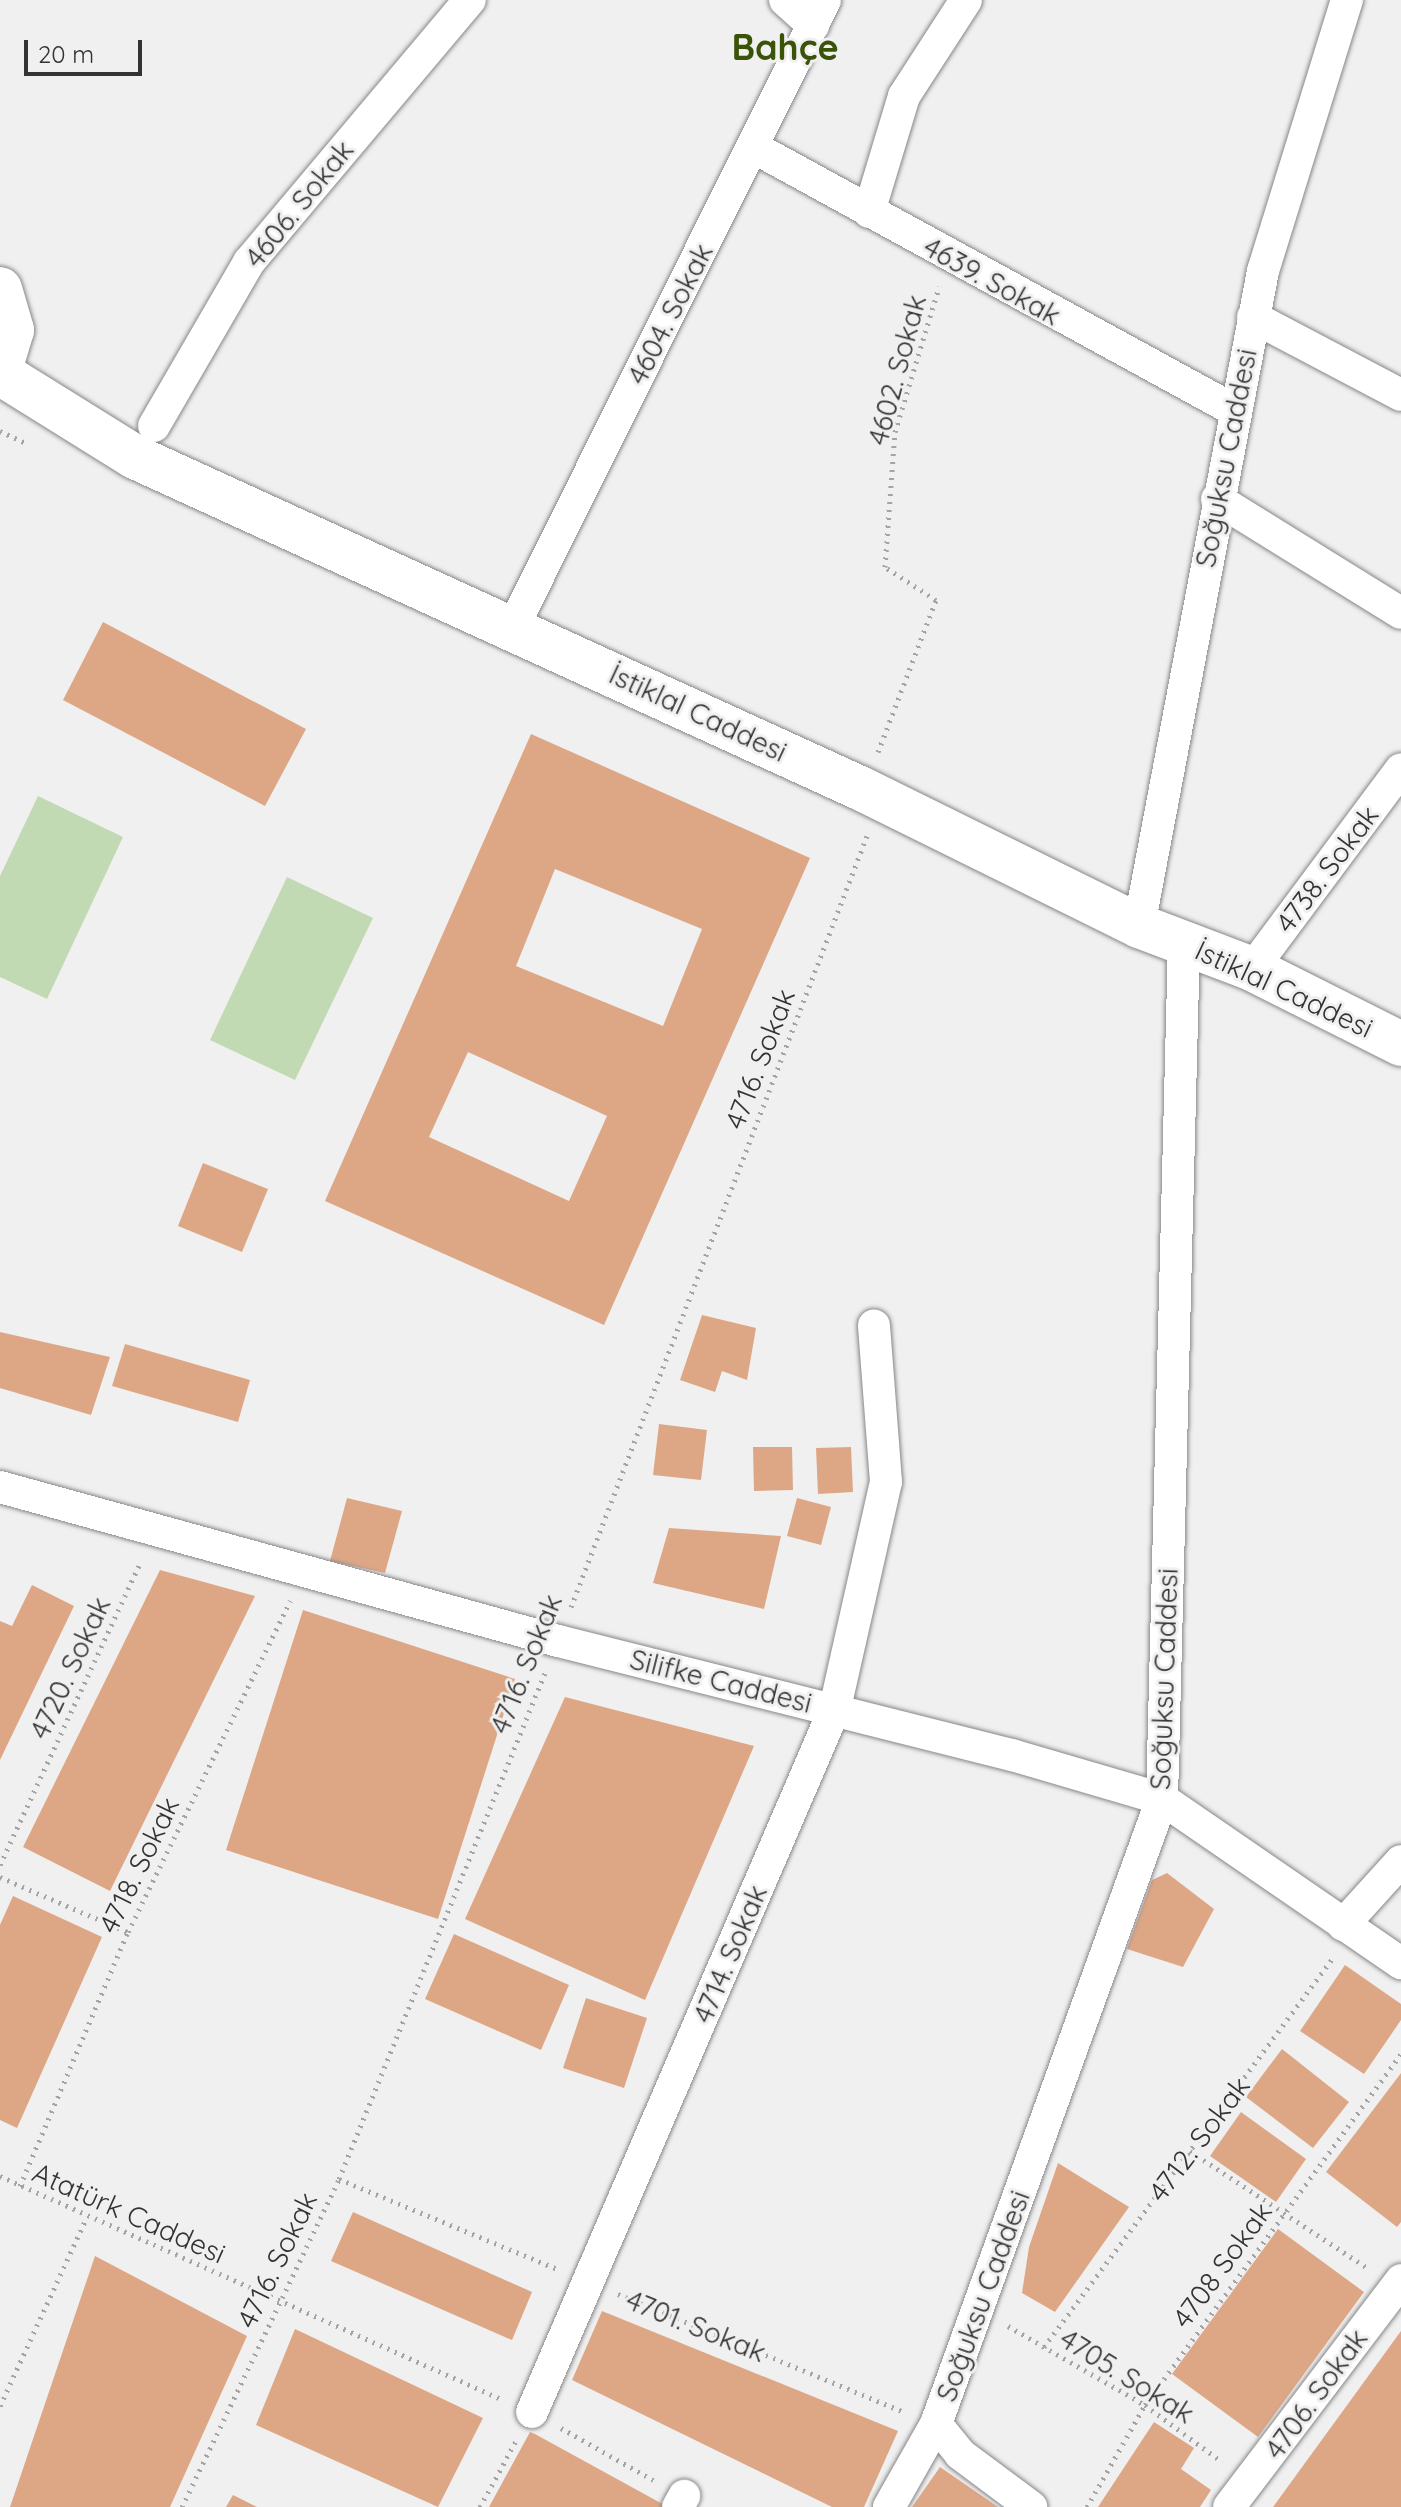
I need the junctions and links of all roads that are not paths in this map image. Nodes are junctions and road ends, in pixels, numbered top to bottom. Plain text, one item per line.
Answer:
1 (470, 0) edge
2 (785, 0) edge
3 (966, 0) edge
4 (1347, 0) edge
5 (819, 13) edge
6 (753, 147) junction
7 (869, 212) junction
8 (0, 289) edge
9 (1253, 317) junction
10 (0, 371) edge
11 (1401, 395) edge
12 (1234, 410) junction
13 (154, 426) dead end
14 (1217, 499) junction
15 (1401, 613) edge
16 (513, 627) junction
17 (1401, 769) edge
18 (1139, 926) junction
19 (1184, 943) junction
20 (1252, 969) junction
21 (1401, 1044) edge
22 (874, 1325) dead end
23 (0, 1487) edge
24 (835, 1708) junction
25 (1162, 1799) junction
26 (1401, 1861) edge
27 (1348, 1927) junction
28 (1401, 1963) edge
29 (1398, 2283) edge
30 (532, 2412) road end
31 (936, 2424) junction
32 (1239, 2495) edge
33 (889, 2507) edge
34 (1031, 2507) edge

1 - 13 street, 4606. Sokak
2 - 5 street
3 - 7 street
4 - 9 street, Soğuksu Caddesi
5 - 6 street, 4604. Sokak
6 - 7 street, 4639. Sokak
6 - 16 street, 4604. Sokak
7 - 12 street, 4639. Sokak
8 - 10 main road
9 - 11 street
9 - 12 street, Soğuksu Caddesi
10 - 16 main road, İstiklal Caddesi
12 - 14 street, Soğuksu Caddesi
14 - 15 street
14 - 18 street, Soğuksu Caddesi
16 - 18 main road, İstiklal Caddesi
17 - 20 street, 4738. Sokak
18 - 19 main road, İstiklal Caddesi
19 - 20 main road, İstiklal Caddesi
19 - 25 street, Soğuksu Caddesi
20 - 21 main road, İstiklal Caddesi
22 - 24 street, 4714. Sokak
23 - 24 street, Silifke Caddesi
24 - 25 street, Silifke Caddesi
24 - 30 street, 4714. Sokak
25 - 27 street, Silifke Caddesi
25 - 31 street, Soğuksu Caddesi
26 - 27 street
27 - 28 street, Silifke Caddesi
29 - 32 street, 4706. Sokak
31 - 33 street, Soğuksu Caddesi
31 - 34 street

